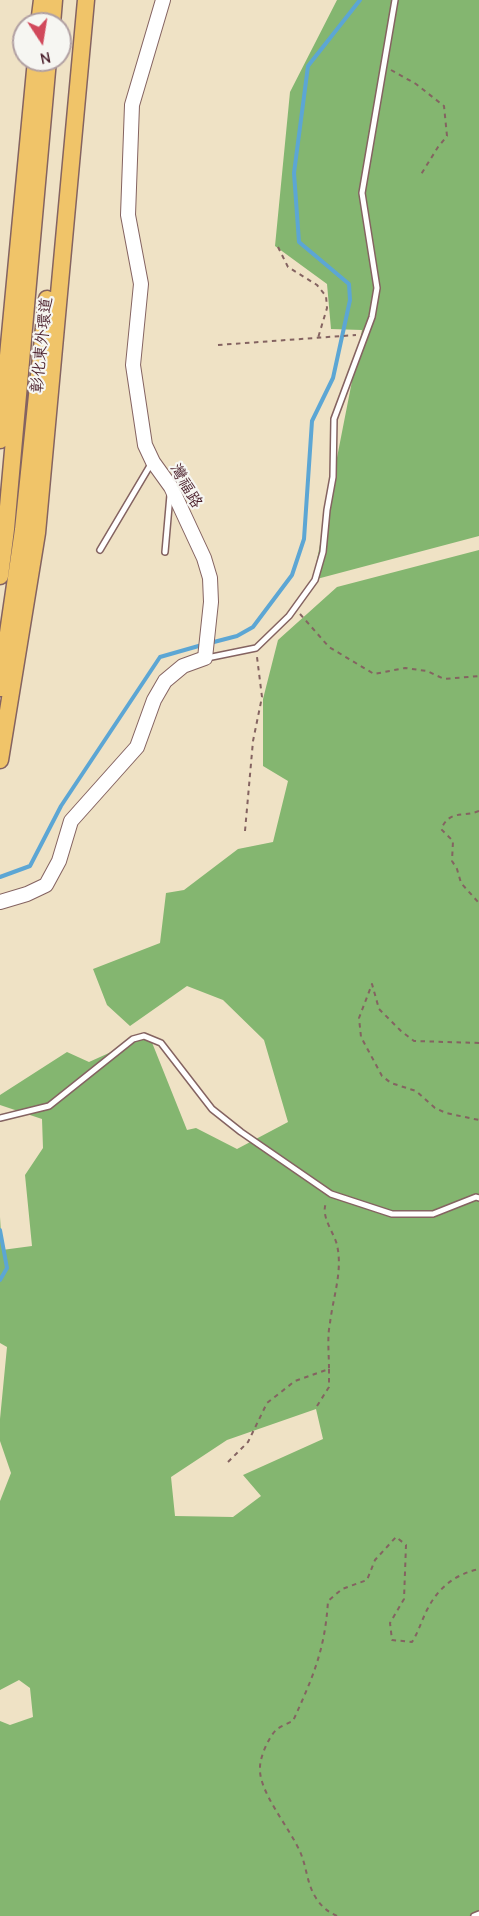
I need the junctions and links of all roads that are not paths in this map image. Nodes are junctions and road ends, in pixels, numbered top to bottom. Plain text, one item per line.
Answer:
1 (75, 0) edge
2 (86, 0) edge
3 (163, 0) edge
4 (395, 0) edge
5 (38, 72) edge
6 (44, 72) edge
7 (40, 86) junction
8 (73, 87) junction
9 (0, 440) edge
10 (153, 462) junction
11 (171, 487) junction
12 (100, 550) dead end
13 (165, 552) dead end
14 (0, 576) edge
15 (205, 658) junction
16 (0, 688) edge
17 (0, 759) edge
18 (0, 902) edge
19 (0, 1118) edge
20 (479, 1198) edge
21 (479, 1914) edge
22 (474, 1916) edge

1 - 8 main road, 彰化東外環道
2 - 8 main road
3 - 10 street, 灣福路
4 - 15 lane
5 - 7 main road
6 - 7 main road, 彰化東外環道
7 - 9 main road
7 - 14 main road, 彰化東外環道
8 - 16 main road, 彰化東外環道
8 - 17 main road
10 - 11 street, 灣福路
10 - 12 lane
11 - 13 lane
11 - 15 street, 灣福路
15 - 18 street
19 - 20 lane
21 - 22 lane

